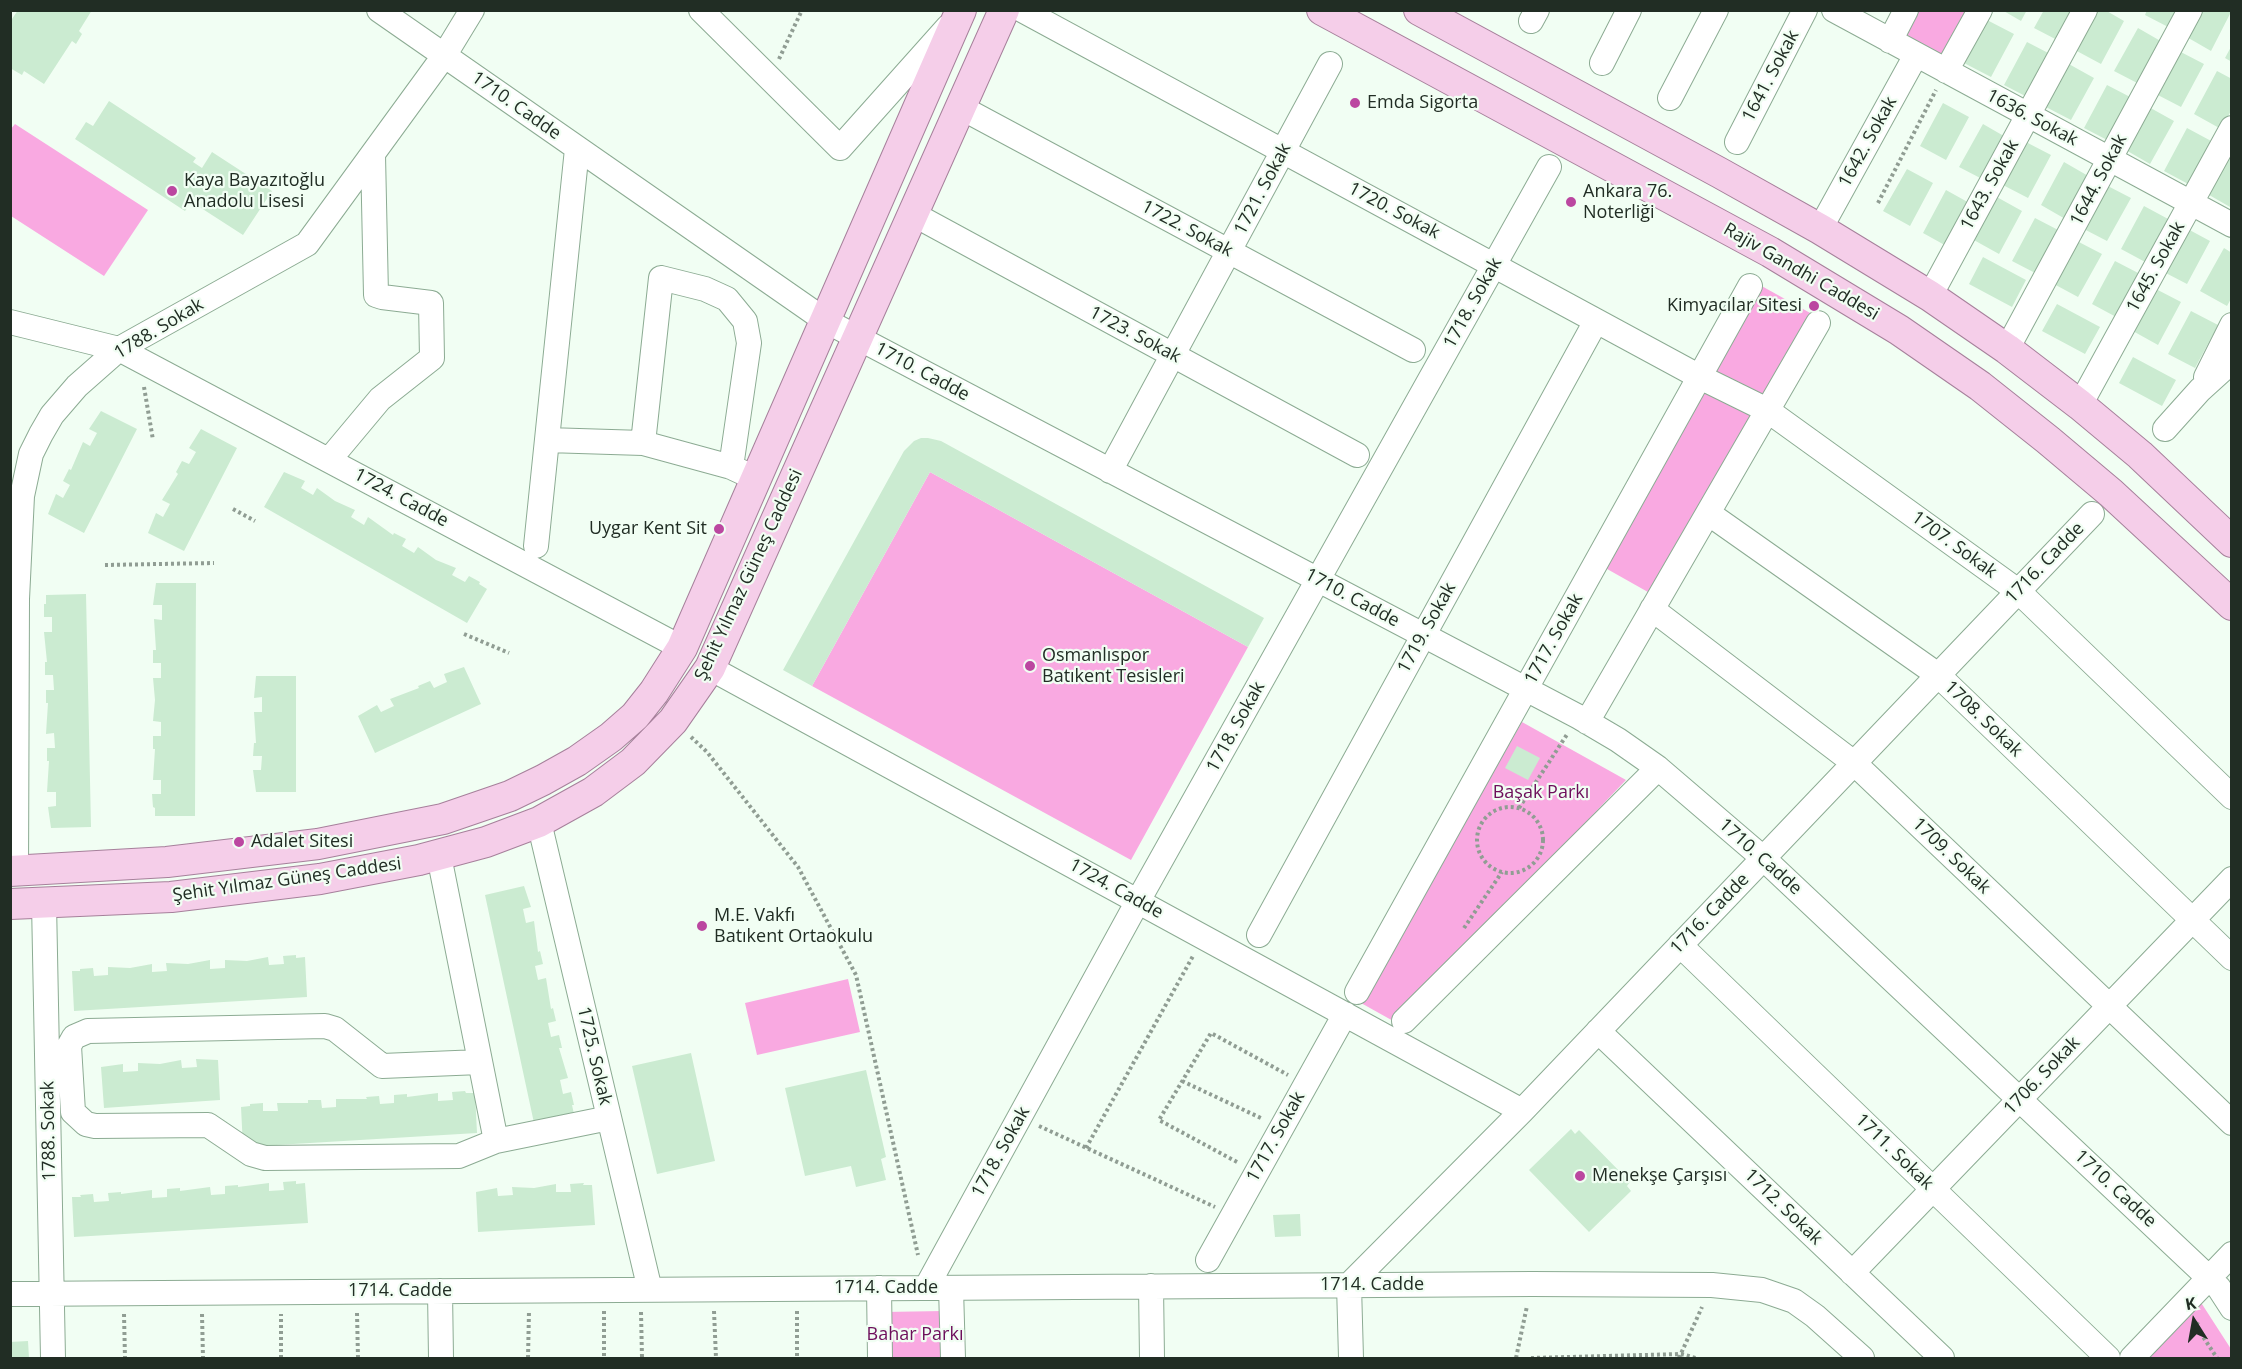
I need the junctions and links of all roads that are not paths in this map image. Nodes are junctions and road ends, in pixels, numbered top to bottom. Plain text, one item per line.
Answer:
1 (378, 10) edge
2 (472, 10) edge
3 (701, 10) edge
4 (1004, 10) edge
5 (1023, 10) edge
6 (1322, 10) edge
7 (1419, 10) edge
8 (1629, 10) edge
9 (1716, 10) edge
10 (1805, 10) edge
11 (1834, 10) edge
12 (1906, 10) edge
13 (1980, 10) edge
14 (2085, 10) edge
15 (2190, 10) edge
16 (960, 12) edge
17 (1890, 41) junction
18 (1916, 55) junction
19 (444, 56) junction
20 (1602, 63) dead end
21 (1330, 64) dead end
22 (1946, 71) junction
23 (1670, 98) dead end
24 (960, 108) junction
25 (2028, 115) junction
26 (2232, 128) edge
27 (1737, 142) dead end
28 (577, 148) junction
29 (1283, 152) junction
30 (373, 155) junction
31 (2110, 159) junction
32 (1549, 167) dead end
33 (2191, 203) junction
34 (913, 214) junction
35 (2232, 225) edge
36 (1820, 229) junction
37 (1229, 252) junction
38 (1494, 266) junction
39 (1750, 286) dead end
40 (1930, 296) junction
41 (826, 321) junction
42 (1596, 321) junction
43 (10, 322) edge
44 (1818, 323) dead end
45 (2232, 325) edge
46 (858, 338) junction
47 (2007, 349) junction
48 (1413, 351) dead end
49 (130, 354) junction
50 (1173, 355) junction
51 (2232, 361) edge
52 (1700, 377) junction
53 (2200, 390) junction
54 (2080, 405) junction
55 (1767, 411) junction
56 (2165, 429) dead end
57 (547, 440) junction
58 (643, 443) junction
59 (1357, 455) dead end
60 (329, 460) junction
61 (1110, 471) junction
62 (744, 473) junction
63 (1708, 513) junction
64 (2092, 514) dead end
65 (2232, 542) edge
66 (536, 546) dead end
67 (1318, 580) junction
68 (2018, 591) junction
69 (14, 598) edge
70 (2232, 605) edge
71 (1652, 609) junction
72 (1423, 635) junction
73 (682, 648) junction
74 (710, 668) junction
75 (1938, 675) junction
76 (1526, 689) junction
77 (1583, 720) junction
78 (1854, 763) junction
79 (1658, 768) junction
80 (2232, 797) edge
81 (539, 822) junction
82 (439, 856) junction
83 (1763, 858) junction
84 (13, 871) edge
85 (2232, 879) edge
86 (1138, 901) junction
87 (44, 903) junction
88 (10, 904) edge
89 (2192, 920) junction
90 (1259, 935) dead end
91 (1680, 945) junction
92 (2232, 958) edge
93 (1357, 992) dead end
94 (2109, 1006) junction
95 (1345, 1014) junction
96 (1404, 1021) dead end
97 (1598, 1031) junction
98 (480, 1062) junction
99 (2019, 1099) junction
100 (1522, 1111) junction
101 (609, 1118) junction
102 (2232, 1123) edge
103 (496, 1141) junction
104 (1933, 1189) junction
105 (2232, 1254) edge
106 (1208, 1260) dead end
107 (1852, 1273) junction
108 (1349, 1285) junction
109 (1151, 1286) junction
110 (879, 1288) junction
111 (926, 1288) junction
112 (951, 1288) junction
113 (2223, 1288) edge
114 (645, 1290) junction
115 (441, 1291) junction
116 (10, 1294) edge
117 (52, 1294) junction
118 (53, 1359) edge
119 (441, 1359) edge
120 (880, 1359) edge
121 (953, 1359) edge
122 (1152, 1359) edge
123 (1351, 1359) edge
124 (1862, 1359) edge
125 (1942, 1359) edge
126 (2108, 1359) edge
127 (2132, 1359) edge

1 - 19 street, 1710. Cadde
2 - 19 street, 1788. Sokak
3 - 16 street
4 - 24 main road, Şehit Yılmaz Güneş Caddesi
5 - 29 street, 1720. Sokak
6 - 70 main road, Rajiv Gandhi Caddesi
7 - 36 main road
8 - 20 street
9 - 23 street
10 - 27 street, 1641. Sokak
11 - 17 street, 1636. Sokak
12 - 17 street
13 - 22 street
14 - 25 street, 1643. Sokak
15 - 31 street, 1644. Sokak
16 - 41 main road, Şehit Yılmaz Güneş Caddesi
17 - 18 street, 1636. Sokak
18 - 22 street, 1636. Sokak
18 - 36 street, 1642. Sokak
19 - 28 street, 1710. Cadde
19 - 30 street, 1788. Sokak
21 - 29 street, 1721. Sokak
22 - 25 street, 1636. Sokak
24 - 34 main road, Şehit Yılmaz Güneş Caddesi
24 - 37 street, 1722. Sokak
25 - 31 street, 1636. Sokak
25 - 40 street, 1643. Sokak
26 - 33 street, 1645. Sokak
28 - 41 street, 1710. Cadde
28 - 57 street
29 - 37 street, 1721. Sokak
29 - 38 street, 1720. Sokak
30 - 49 street, 1788. Sokak
30 - 60 street
31 - 33 street, 1636. Sokak
31 - 47 street, 1644. Sokak
32 - 38 street, 1718. Sokak
33 - 35 street, 1636. Sokak
33 - 54 street, 1645. Sokak
34 - 46 main road, Şehit Yılmaz Güneş Caddesi
34 - 50 street, 1723. Sokak
36 - 40 main road
37 - 48 street, 1722. Sokak
37 - 50 street, 1721. Sokak
38 - 42 street, 1720. Sokak
38 - 67 street, 1718. Sokak
39 - 52 street, 1717. Sokak
40 - 47 main road
41 - 46 street, 1710. Cadde
41 - 62 main road, Şehit Yılmaz Güneş Caddesi
42 - 52 street, 1720. Sokak
42 - 72 street, 1719. Sokak
43 - 49 street, 1724. Cadde
44 - 55 street
45 - 53 street
46 - 61 street, 1710. Cadde
46 - 74 main road, Şehit Yılmaz Güneş Caddesi
47 - 54 main road
49 - 60 street, 1724. Cadde
49 - 69 street, 1788. Sokak
50 - 59 street, 1723. Sokak
50 - 61 street, 1721. Sokak
51 - 53 street
52 - 55 street, 1720. Sokak
52 - 76 street, 1717. Sokak
53 - 56 street
54 - 65 main road
55 - 63 street
55 - 68 street, 1707. Sokak
57 - 58 street
57 - 66 street
58 - 62 street
58 - 62 street
60 - 73 street, 1724. Cadde
61 - 67 street, 1710. Cadde
62 - 73 main road, Şehit Yılmaz Güneş Caddesi
63 - 71 street
63 - 75 street, 1708. Sokak
64 - 68 street, 1716. Cadde
67 - 72 street, 1710. Cadde
67 - 86 street, 1718. Sokak
68 - 75 street, 1716. Cadde
68 - 80 street, 1707. Sokak
69 - 84 street, 1788. Sokak
71 - 77 street
71 - 78 street, 1709. Sokak
72 - 76 street, 1710. Cadde
72 - 90 street, 1719. Sokak
73 - 84 main road, Şehit Yılmaz Güneş Caddesi
74 - 81 main road, Şehit Yılmaz Güneş Caddesi
74 - 86 street, 1724. Cadde
75 - 78 street, 1716. Cadde
75 - 89 street, 1708. Sokak
76 - 77 street, 1710. Cadde
76 - 93 street, 1717. Sokak
77 - 79 street, 1710. Cadde
78 - 83 street, 1716. Cadde
78 - 94 street, 1709. Sokak
79 - 83 street, 1710. Cadde
79 - 96 street
81 - 82 main road, Şehit Yılmaz Güneş Caddesi
81 - 101 street, 1725. Sokak
82 - 87 main road, Şehit Yılmaz Güneş Caddesi
82 - 98 street
83 - 91 street, 1716. Cadde
83 - 99 street, 1710. Cadde
85 - 89 street, 1706. Sokak
86 - 95 street, 1724. Cadde
86 - 111 street, 1718. Sokak
87 - 88 main road, Şehit Yılmaz Güneş Caddesi
87 - 117 street, 1788. Sokak
89 - 92 street, 1708. Sokak
89 - 94 street, 1706. Sokak
91 - 97 street, 1716. Cadde
91 - 104 street, 1711. Sokak
94 - 99 street, 1706. Sokak
94 - 102 street, 1709. Sokak
95 - 100 street, 1724. Cadde
95 - 106 street, 1717. Sokak
97 - 100 street, 1716. Cadde
97 - 107 street, 1712. Sokak
98 - 103 street
98 - 103 street
99 - 104 street, 1706. Sokak
99 - 113 street, 1710. Cadde
100 - 108 street, 1716. Cadde
101 - 103 street
101 - 114 street, 1725. Sokak
104 - 107 street, 1706. Sokak
104 - 126 street, 1711. Sokak
105 - 113 street
107 - 125 street, 1712. Sokak
108 - 109 street, 1714. Cadde
108 - 123 street
108 - 124 street, 1714. Cadde
109 - 112 street, 1714. Cadde
109 - 122 street
110 - 111 street, 1714. Cadde
110 - 114 street, 1714. Cadde
110 - 120 street
111 - 112 street, 1714. Cadde
112 - 121 street
113 - 127 street
114 - 115 street, 1714. Cadde
115 - 117 street, 1714. Cadde
115 - 119 street
116 - 117 street, 1714. Cadde
117 - 118 street, 1788. Sokak

